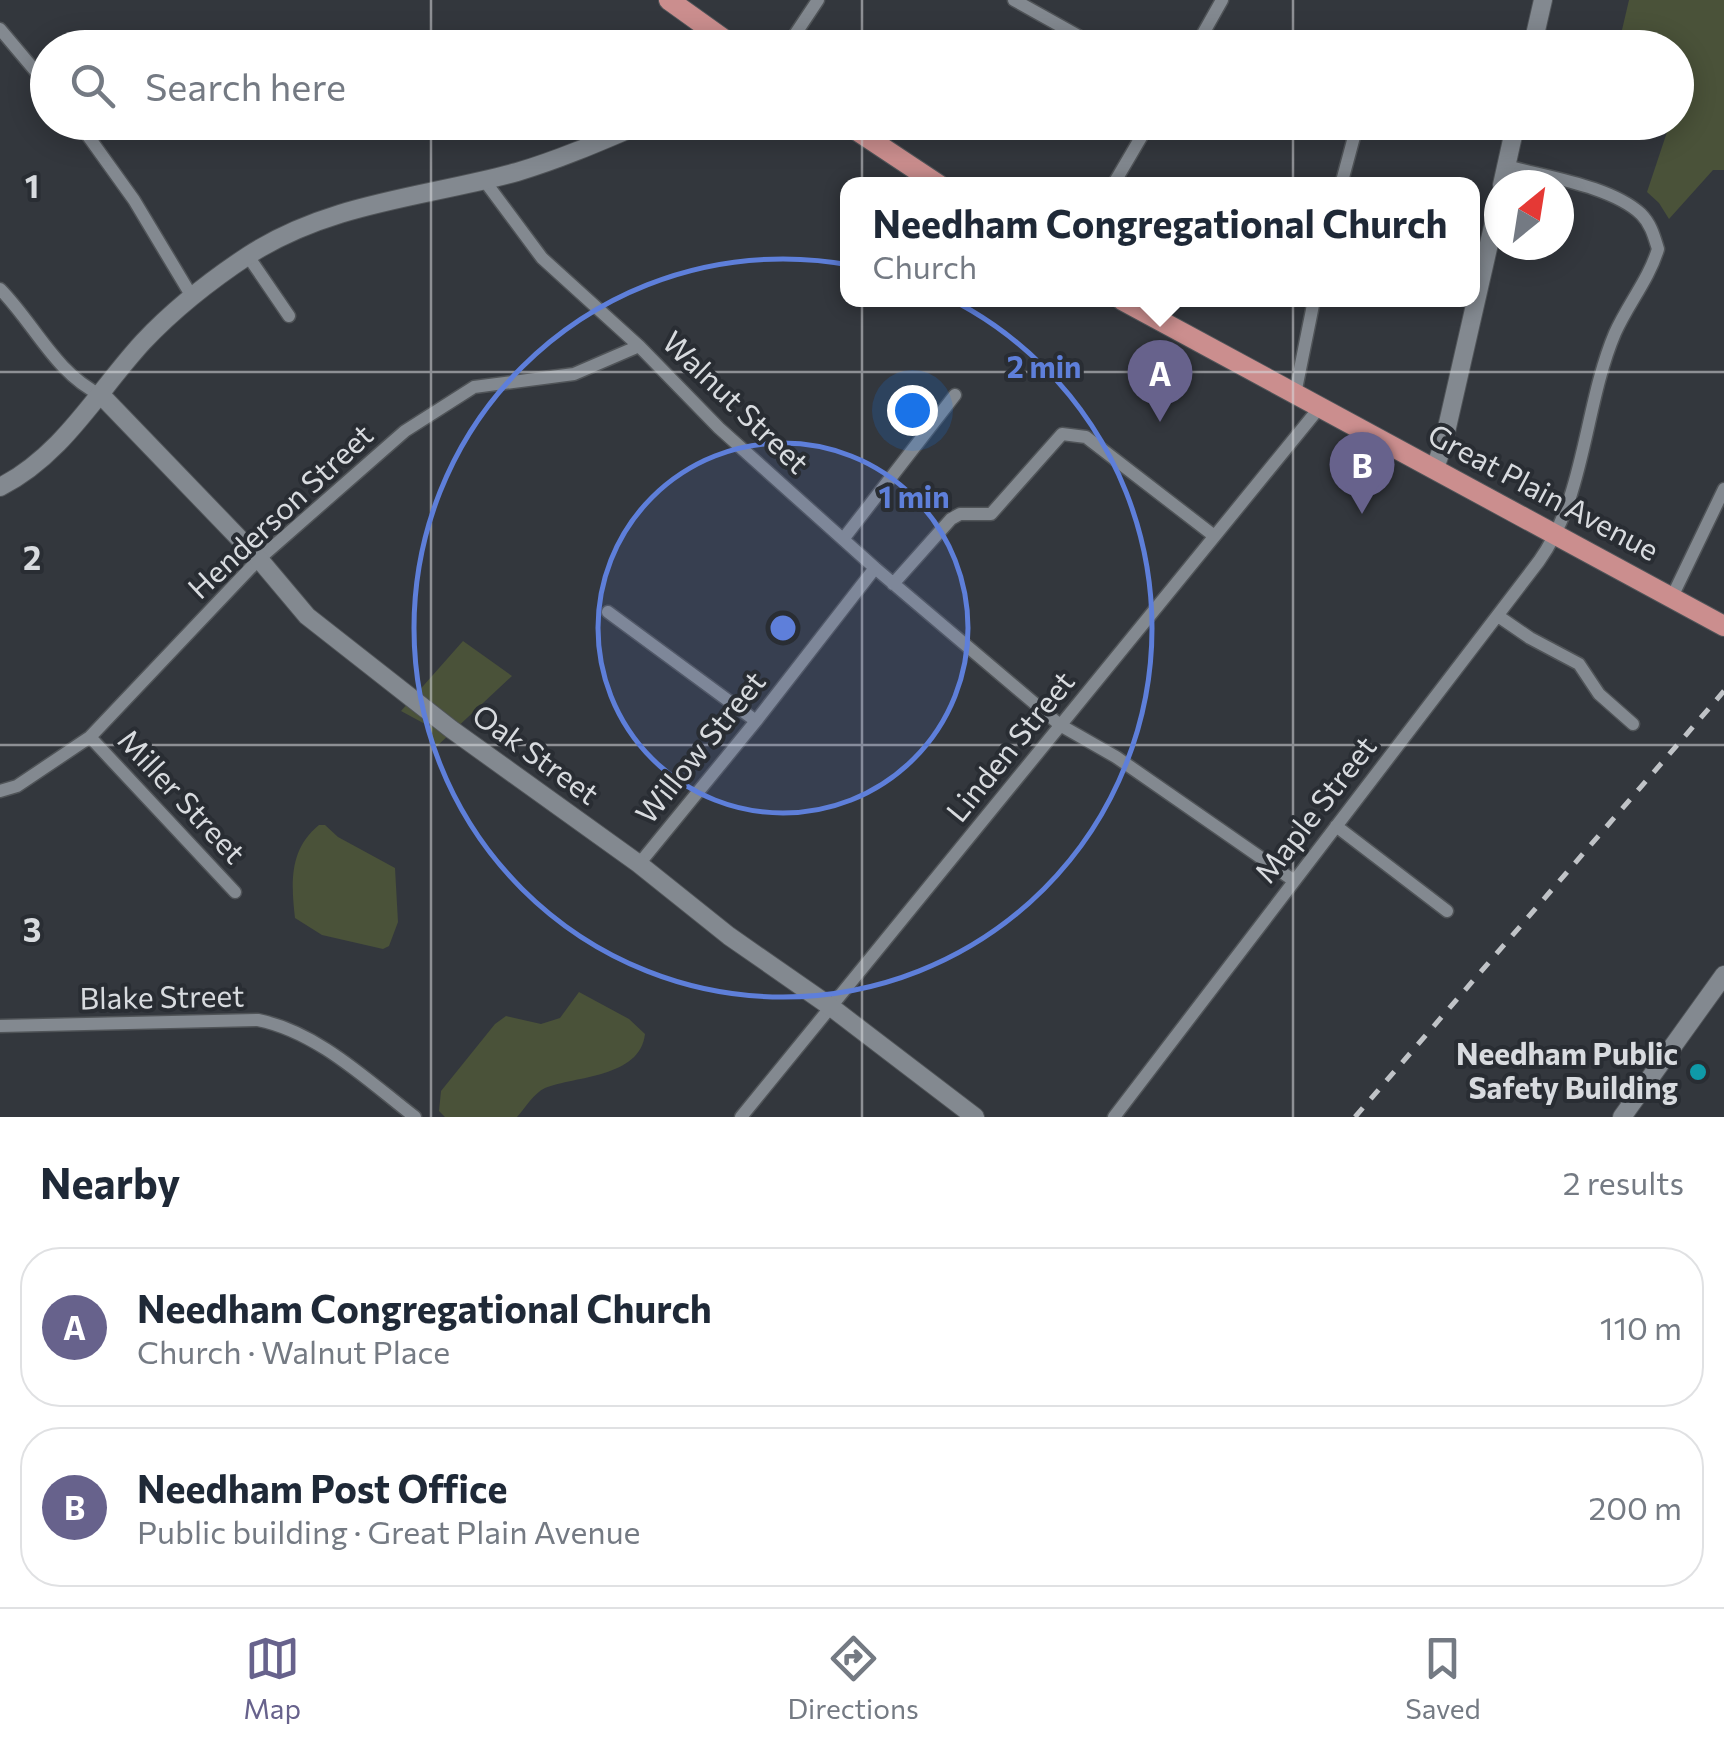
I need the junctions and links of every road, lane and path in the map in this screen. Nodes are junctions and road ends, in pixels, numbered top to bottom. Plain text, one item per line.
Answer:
1 (668, 0) edge
2 (818, 0) edge
3 (1014, 0) edge
4 (1222, 0) edge
5 (1542, 0) edge
6 (0, 29) edge
7 (710, 30) edge
8 (798, 30) edge
9 (1068, 30) edge
10 (1205, 30) edge
11 (1536, 30) edge
12 (30, 65) edge
13 (91, 140) edge
14 (600, 140) edge
15 (872, 140) edge
16 (1139, 140) edge
17 (1353, 140) edge
18 (1512, 140) edge
19 (1505, 170) edge
20 (928, 177) edge
21 (1117, 177) edge
22 (1343, 177) edge
23 (484, 180) junction
24 (1574, 188) edge
25 (248, 256) junction
26 (0, 289) edge
27 (191, 295) junction
28 (1135, 307) edge
29 (1313, 307) edge
30 (1475, 307) edge
31 (289, 316) dead end
32 (639, 346) junction
33 (1295, 394) junction
34 (101, 395) junction
35 (954, 395) dead end
36 (1320, 407) junction
37 (1435, 468) junction
38 (0, 488) edge
39 (1724, 489) edge
40 (1556, 533) junction
41 (1213, 536) junction
42 (844, 538) junction
43 (259, 559) junction
44 (875, 568) junction
45 (893, 584) junction
46 (1672, 597) junction
47 (608, 612) dead end
48 (1498, 616) junction
49 (1724, 626) edge
50 (756, 722) junction
51 (1633, 724) dead end
52 (1060, 725) junction
53 (90, 736) junction
54 (0, 791) edge
55 (1336, 826) junction
56 (638, 864) junction
57 (1293, 880) junction
58 (234, 892) dead end
59 (1447, 911) dead end
60 (1724, 975) edge
61 (830, 1007) junction
62 (0, 1026) edge
63 (416, 1117) edge
64 (741, 1117) edge
65 (974, 1117) edge
66 (1114, 1117) edge
67 (1622, 1117) edge

1 - 7 main road
2 - 8 street
3 - 9 street
4 - 10 street
5 - 11 street
6 - 12 street
13 - 27 street
14 - 23 street
15 - 20 main road
16 - 21 street
17 - 22 street
18 - 19 street
23 - 25 street
23 - 32 street, Walnut Street
24 - 40 street, Maple Street
25 - 27 street
25 - 31 street
26 - 34 street
27 - 34 street
28 - 33 main road, Great Plain Avenue
29 - 33 street
30 - 37 street
32 - 42 street, Walnut Street
32 - 43 street, Henderson Street
33 - 36 main road, Great Plain Avenue
34 - 38 street
34 - 43 street, Oak Street
35 - 42 street
36 - 37 main road, Great Plain Avenue
36 - 41 street, Linden Street
37 - 40 main road, Great Plain Avenue
39 - 46 street
40 - 46 main road, Great Plain Avenue
40 - 48 street, Maple Street
41 - 45 street
41 - 52 street, Linden Street
42 - 44 street, Walnut Street
43 - 53 street, Henderson Street
43 - 56 street, Oak Street
44 - 45 street, Walnut Street
44 - 50 street, Willow Street
45 - 52 street, Walnut Street
46 - 49 main road, Great Plain Avenue
47 - 50 street
48 - 51 street
48 - 55 street, Maple Street
50 - 56 street, Willow Street
52 - 57 street, Walnut Street
52 - 61 street, Linden Street
53 - 54 street, Henderson Street
53 - 58 street, Miller Street
55 - 57 street, Maple Street
55 - 59 street
56 - 61 street, Oak Street
57 - 66 street, Maple Street
60 - 67 street
61 - 64 street, Linden Street
61 - 65 street, Oak Street
62 - 63 street, Blake Street

